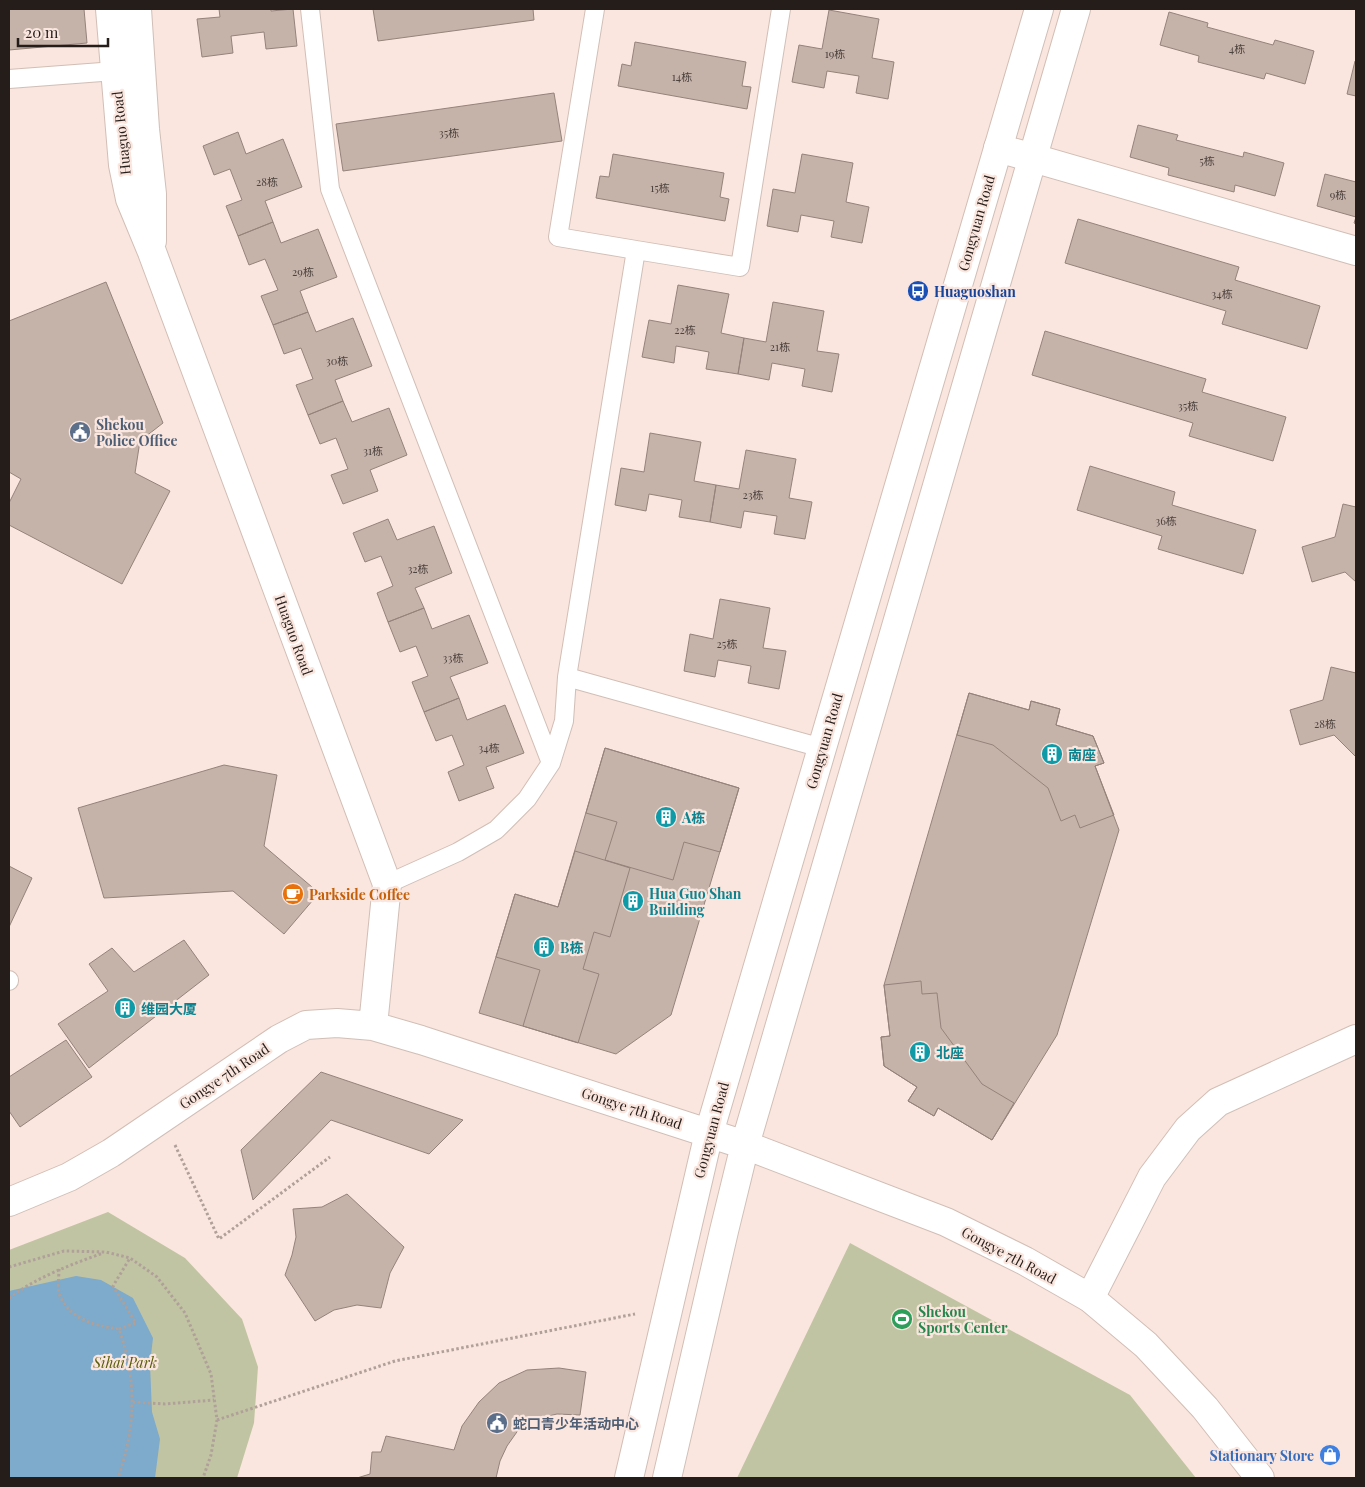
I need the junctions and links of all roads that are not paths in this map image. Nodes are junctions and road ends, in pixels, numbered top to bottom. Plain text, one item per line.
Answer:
1 (110, 9) edge
2 (137, 9) edge
3 (310, 9) edge
4 (595, 9) edge
5 (781, 9) edge
6 (1039, 9) edge
7 (1076, 9) edge
8 (115, 71) junction
9 (9, 79) edge
10 (998, 148) junction
11 (1033, 158) junction
12 (636, 250) junction
13 (1356, 251) edge
14 (152, 252) junction
15 (567, 677) junction
16 (822, 748) junction
17 (551, 762) junction
18 (387, 884) junction
19 (373, 1026) junction
20 (1356, 1039) edge
21 (709, 1133) junction
22 (745, 1145) junction
23 (9, 1202) edge
24 (1090, 1298) junction
25 (629, 1478) edge
26 (667, 1478) edge
27 (1260, 1478) edge

1 - 8 street, Huaguo Road
2 - 14 street, Huaguo Road
3 - 17 lane
4 - 12 lane
5 - 12 lane
6 - 10 street, Gongyuan Road
7 - 11 street
8 - 9 lane
8 - 14 street, Huaguo Road
10 - 11 street
10 - 16 street, Gongyuan Road
11 - 13 street
11 - 22 street
12 - 15 lane
14 - 18 street, Huaguo Road
15 - 16 lane
15 - 17 lane
16 - 21 street, Gongyuan Road
17 - 18 lane
18 - 19 street, Huaguo Road
19 - 21 street, Gongye 7th Road
19 - 23 street, Gongye 7th Road
20 - 24 street
21 - 22 street, Gongye 7th Road
21 - 25 street, Gongyuan Road
22 - 24 street, Gongye 7th Road
22 - 26 street
24 - 27 street, Gongye 7th Road

